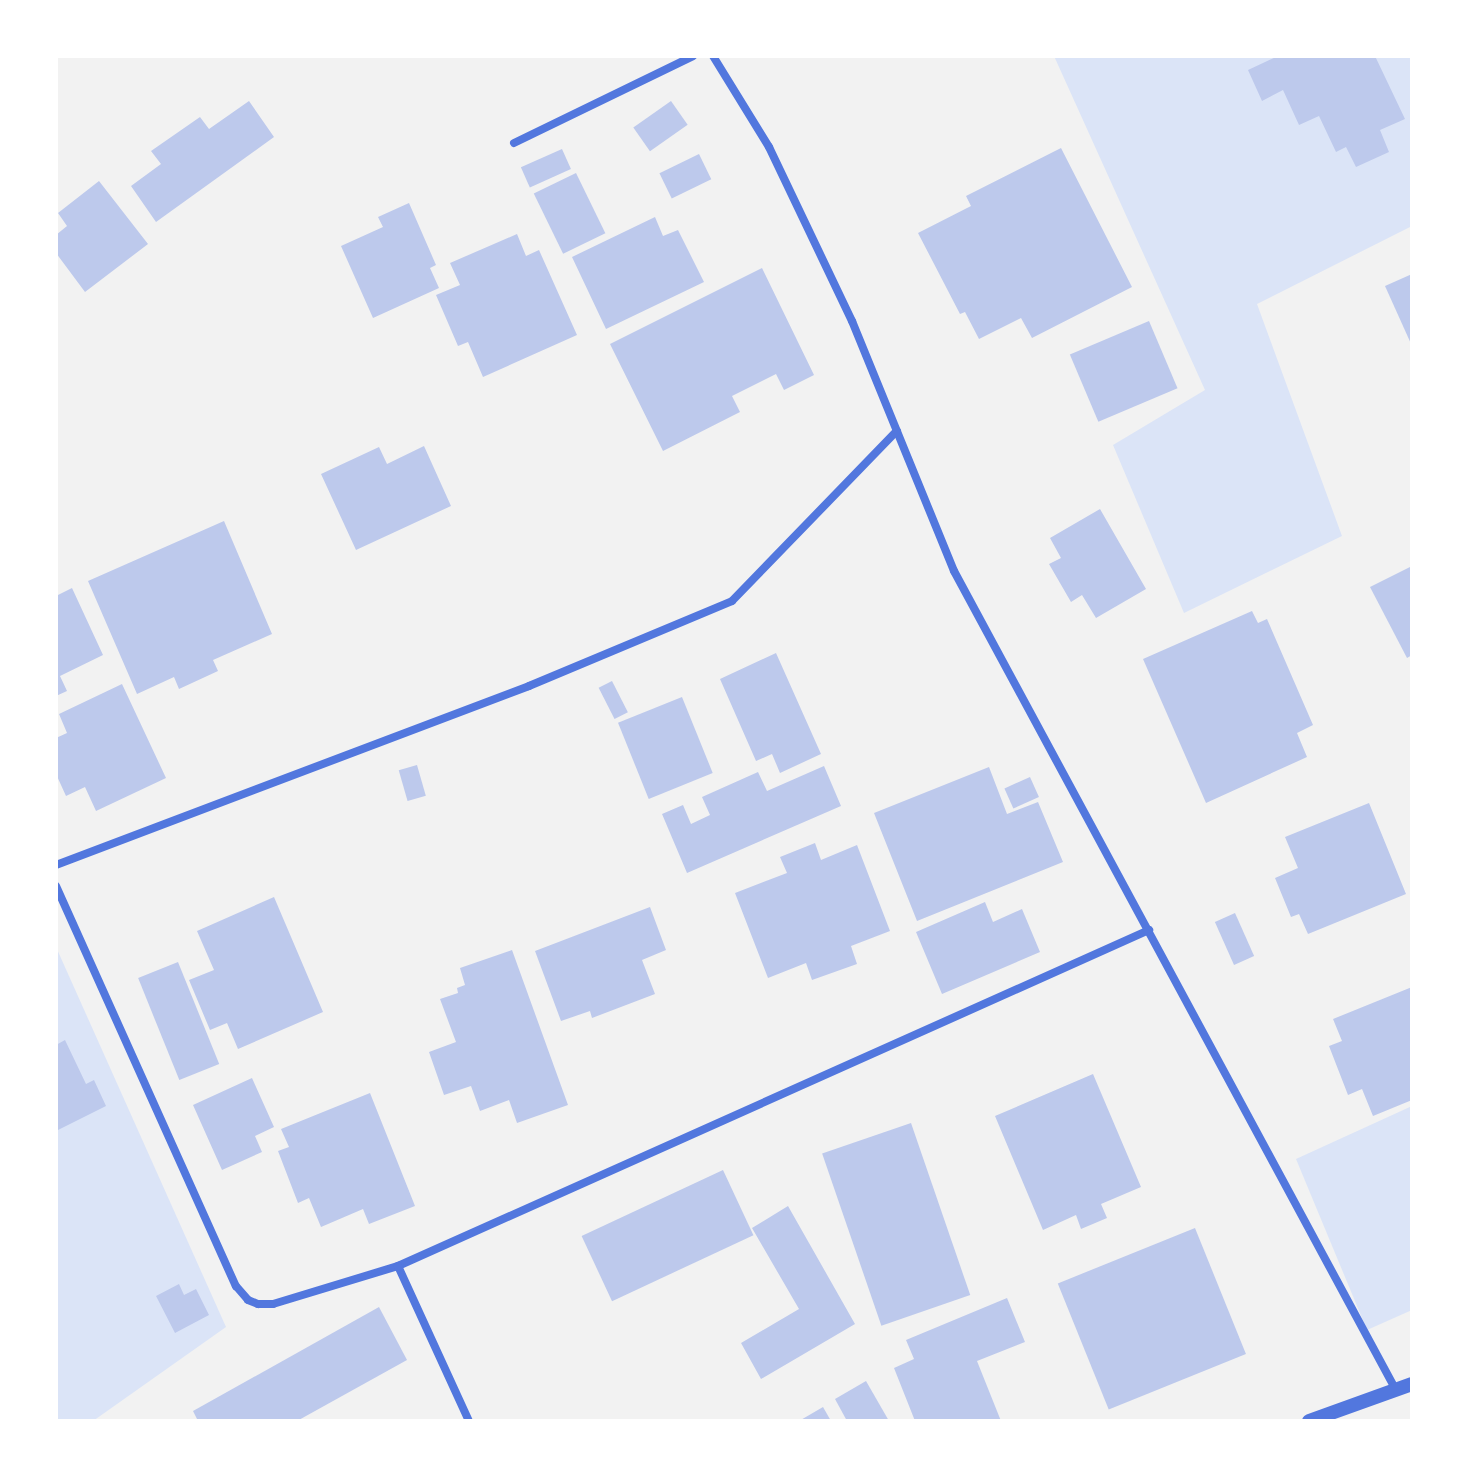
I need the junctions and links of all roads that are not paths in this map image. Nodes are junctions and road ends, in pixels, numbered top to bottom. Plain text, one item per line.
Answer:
1 (693, 56) edge
2 (713, 56) edge
3 (514, 143) dead end
4 (897, 431) junction
5 (56, 865) edge
6 (56, 886) edge
7 (1149, 930) junction
8 (398, 1266) junction
9 (1412, 1384) edge
10 (1396, 1390) junction
11 (469, 1421) edge
12 (1309, 1421) edge

1 - 3 street
2 - 4 street
4 - 5 street
4 - 7 street
6 - 8 street
7 - 8 street
7 - 10 street
8 - 11 street
9 - 10 street
10 - 12 street

